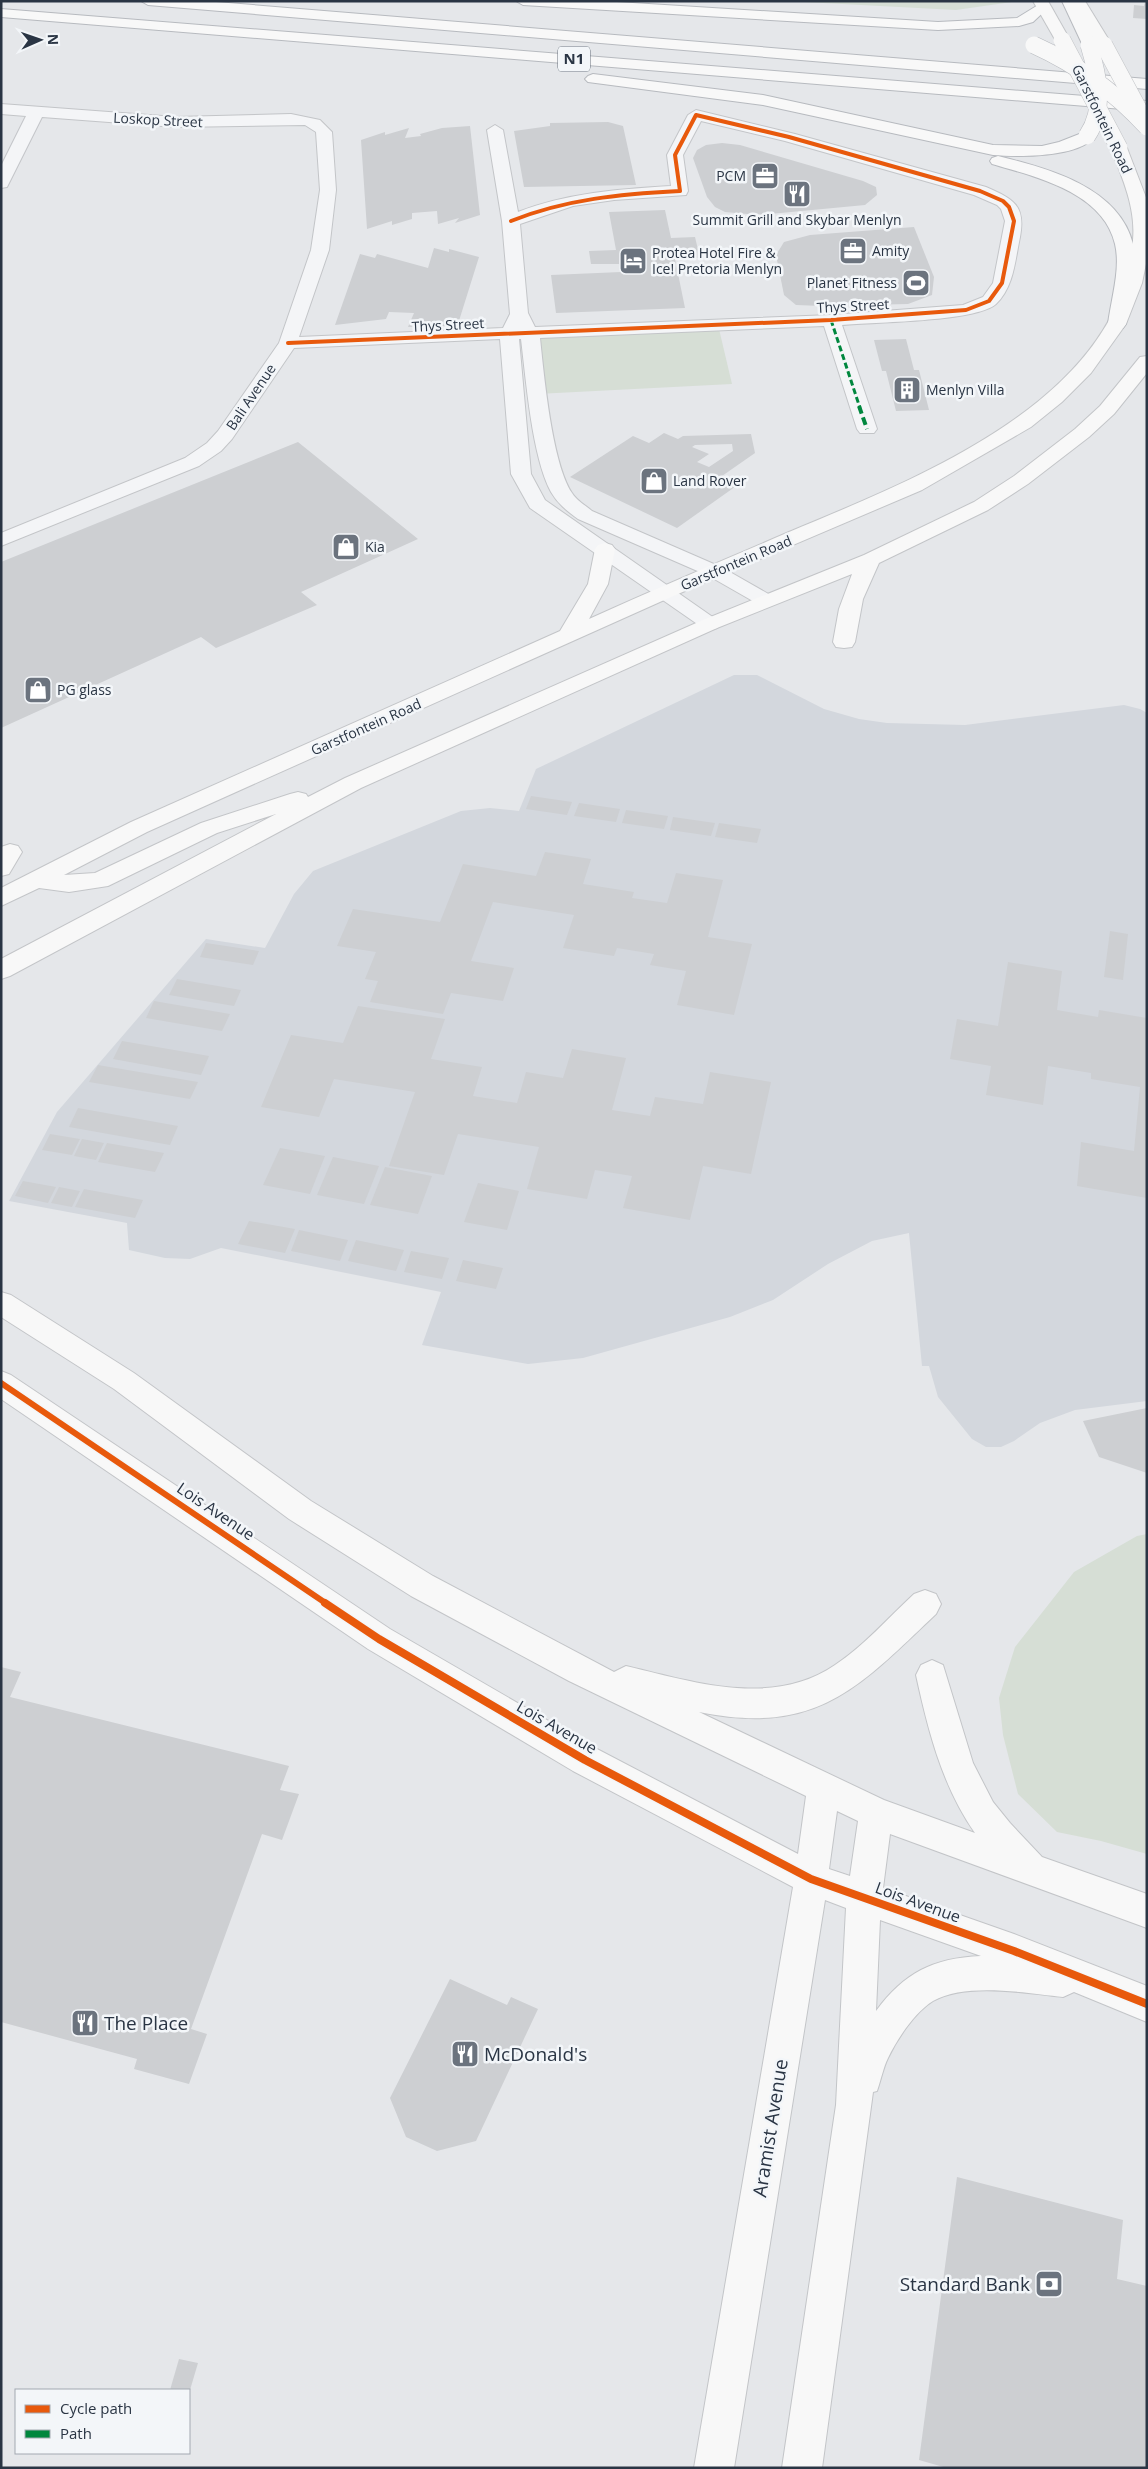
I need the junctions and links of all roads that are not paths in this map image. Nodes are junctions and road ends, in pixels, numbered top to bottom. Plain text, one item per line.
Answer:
1 (148, 1) edge
2 (523, 1) edge
3 (1069, 1) edge
4 (1077, 1) edge
5 (1042, 4) edge
6 (1, 13) edge
7 (1, 18) edge
8 (938, 26) junction
9 (1096, 45) junction
10 (1075, 64) junction
11 (477, 67) dead end
12 (576, 77) dead end
13 (1097, 79) junction
14 (1147, 84) edge
15 (1147, 106) edge
16 (1, 109) edge
17 (1098, 111) junction
18 (36, 112) junction
19 (860, 120) junction
20 (315, 123) joint
21 (1147, 126) edge
22 (495, 130) dead end
23 (1, 183) edge
24 (511, 221) junction
25 (519, 314) junction
26 (831, 320) junction
27 (1117, 324) junction
28 (509, 334) junction
29 (530, 334) junction
30 (288, 343) junction
31 (1147, 361) edge
32 (867, 429) dead end
33 (1, 540) edge
34 (605, 549) junction
35 (871, 559) junction
36 (716, 572) junction
37 (664, 593) junction
38 (765, 600) junction
39 (710, 624) junction
40 (568, 636) junction
41 (844, 642) dead end
42 (353, 783) junction
43 (38, 880) junction
44 (1, 898) edge
45 (1, 970) edge
46 (1, 1303) edge
47 (1, 1383) edge
48 (924, 1604) dead end
49 (580, 1671) junction
50 (932, 1675) dead end
51 (824, 1787) junction
52 (876, 1813) junction
53 (1033, 1871) junction
54 (811, 1879) junction
55 (864, 1898) junction
56 (1147, 1911) edge
57 (1089, 1981) junction
58 (1147, 2004) edge
59 (854, 2105) junction
60 (714, 2468) edge
61 (802, 2468) edge

1 - 14 main road, N1
2 - 8 main road
3 - 9 main road
4 - 9 main road
5 - 8 main road
5 - 10 main road, Garstfontein Road, bridge
6 - 15 main road, N1
7 - 11 main road
8 - 10 main road, bridge
9 - 13 main road, bridge
9 - 21 main road, bridge
10 - 13 main road, bridge
10 - 17 main road, Garstfontein Road, bridge
12 - 19 main road
13 - 17 main road, bridge
13 - 21 main road, bridge
16 - 18 street, Loskop Street
17 - 19 main road, bridge
17 - 27 main road, Garstfontein Road, bridge
18 - 20 street, Loskop Street
18 - 23 street
19 - 27 main road
20 - 30 street, Bali Avenue
22 - 24 street
24 - 25 street
24 - 26 street, Thys Street
25 - 28 street
25 - 29 street
26 - 29 street, Thys Street
26 - 32 street
27 - 36 main road, Garstfontein Road
28 - 29 street, Thys Street
28 - 30 street, Thys Street
28 - 34 street
29 - 36 street
30 - 33 street, Bali Avenue
31 - 35 main road
34 - 37 street
34 - 40 main road
35 - 38 main road
35 - 41 main road
36 - 37 main road, Garstfontein Road
36 - 38 street
37 - 39 street
37 - 40 main road, Garstfontein Road
38 - 39 main road
39 - 42 main road
40 - 43 main road, Garstfontein Road
42 - 43 main road
42 - 45 main road
43 - 44 main road, Garstfontein Road
46 - 49 main road
47 - 54 main road, Lois Avenue
48 - 49 main road
49 - 51 main road
50 - 53 main road
51 - 52 main road
51 - 54 main road, Aramist Avenue
52 - 53 main road
52 - 55 main road
53 - 56 main road
54 - 55 main road, Lois Avenue
54 - 60 main road, Aramist Avenue
55 - 57 main road, Lois Avenue
55 - 59 main road
57 - 58 main road, Lois Avenue
57 - 59 main road
59 - 61 main road

